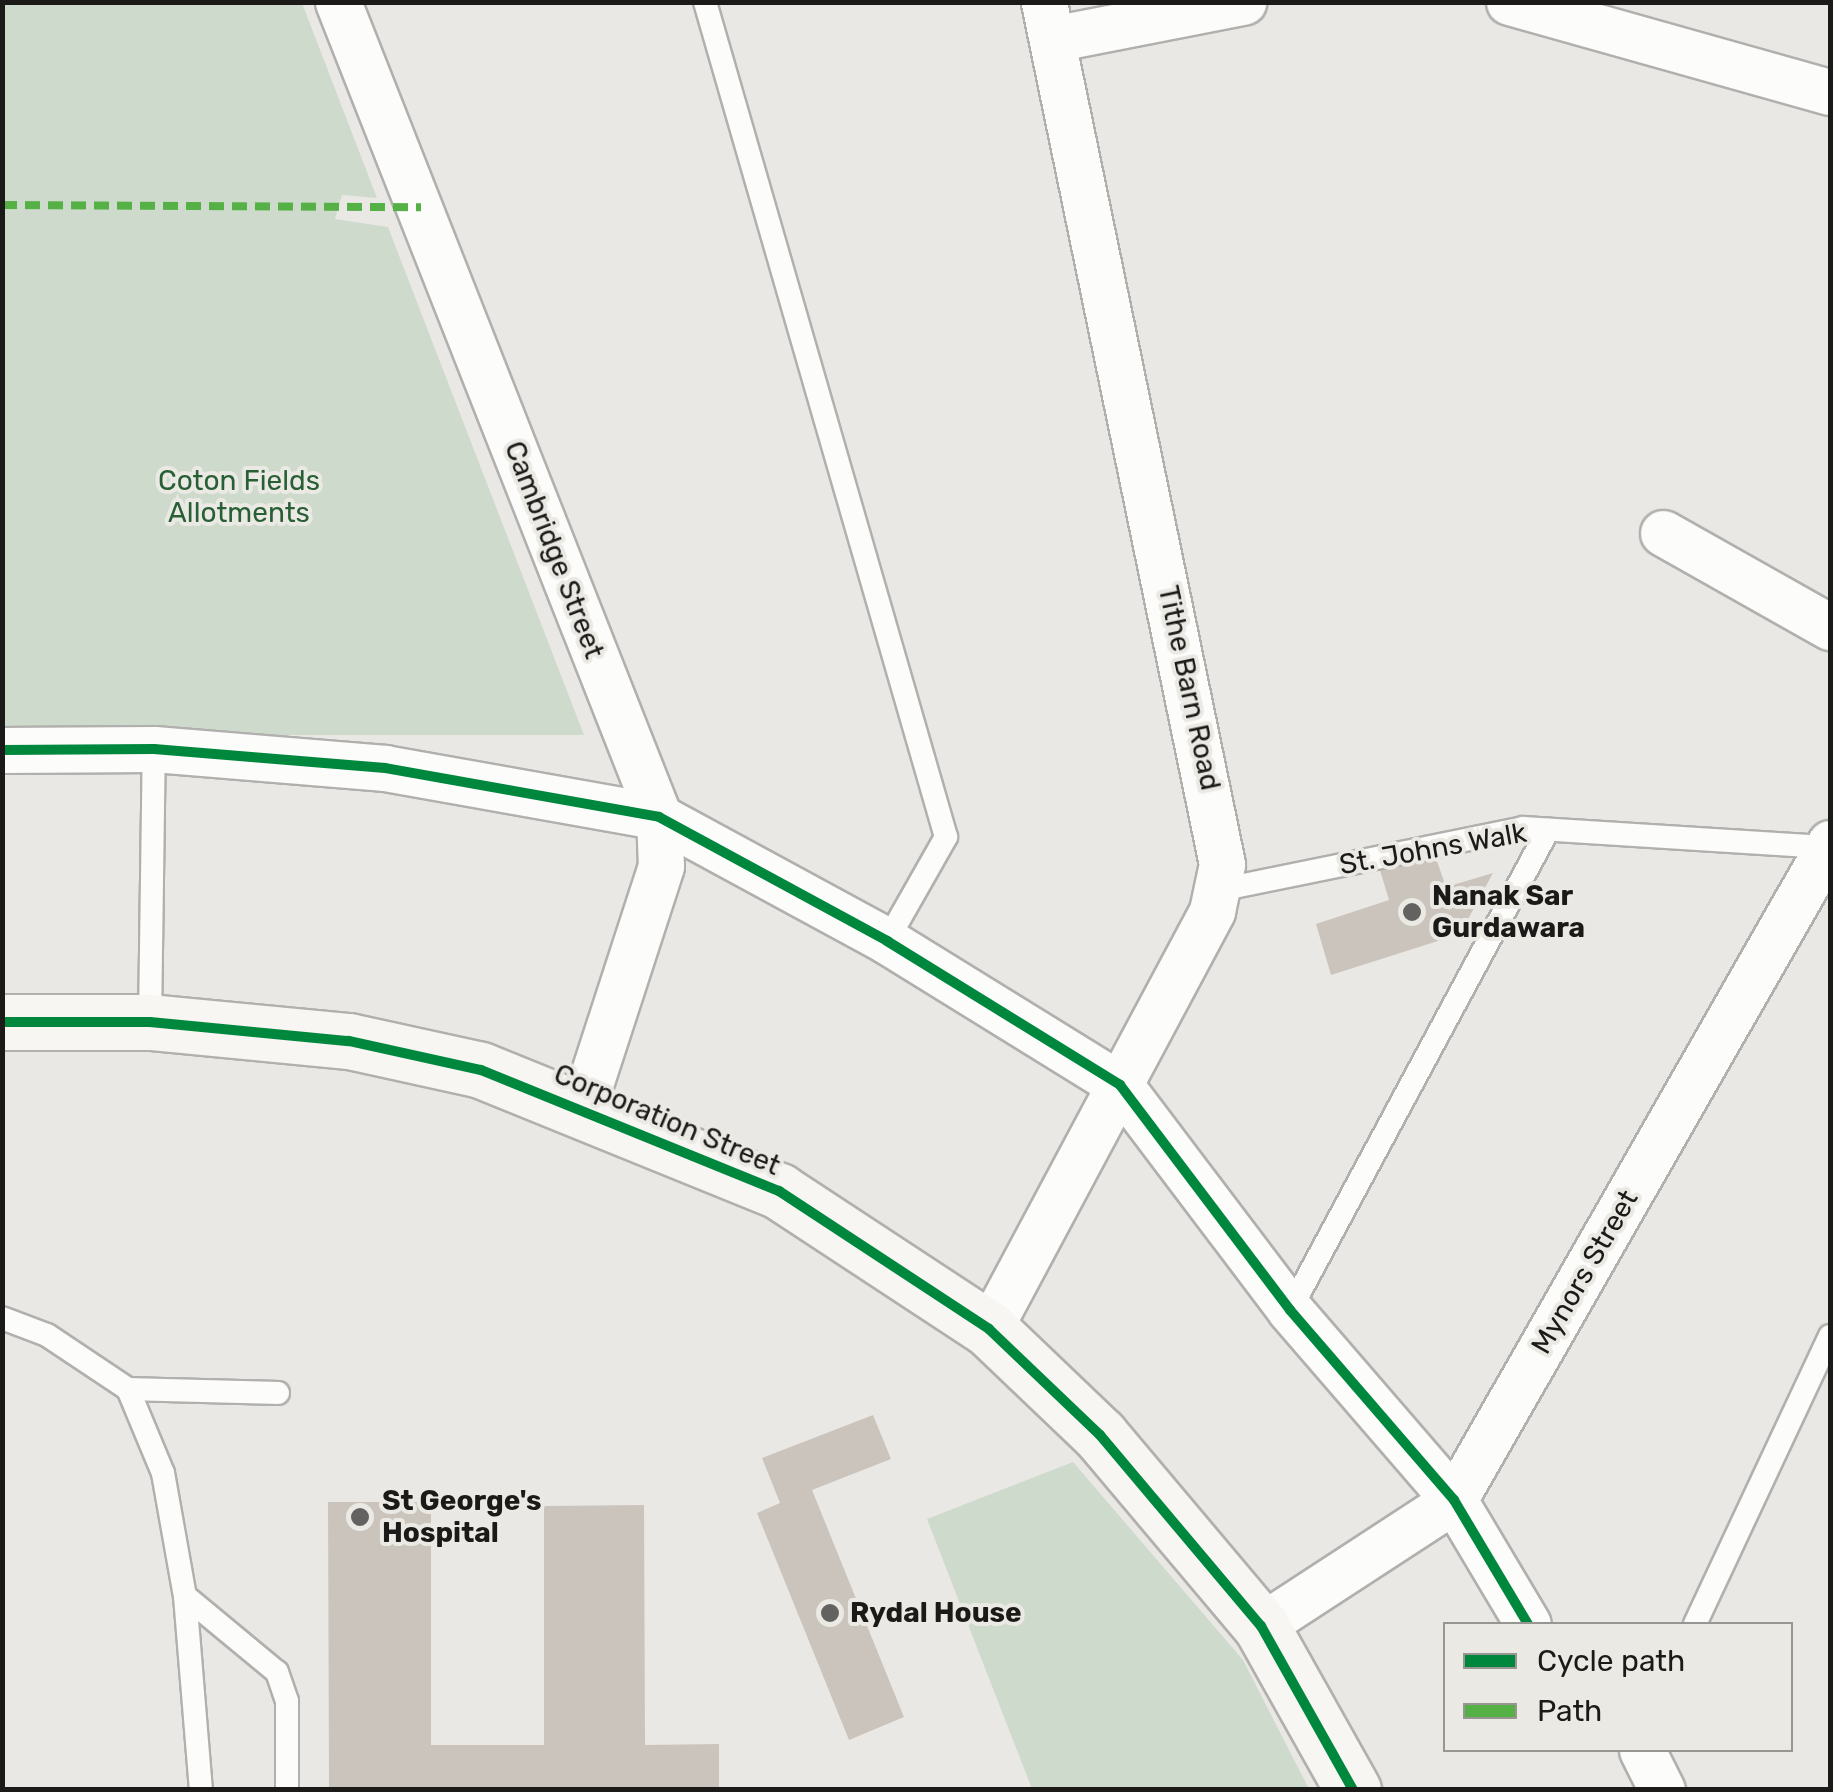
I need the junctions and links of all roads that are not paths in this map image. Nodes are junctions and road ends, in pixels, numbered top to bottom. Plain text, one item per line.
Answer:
1 (338, 2) edge
2 (705, 2) edge
3 (1243, 2) edge
4 (1509, 2) edge
5 (1048, 21) edge
6 (1830, 92) edge
7 (1663, 533) dead end
8 (1830, 627) edge
9 (154, 749) junction
10 (2, 750) edge
11 (659, 817) junction
12 (1548, 830) junction
13 (1830, 845) edge
14 (1219, 890) junction
15 (887, 940) junction
16 (2, 1022) edge
17 (150, 1022) junction
18 (1120, 1084) junction
19 (583, 1106) junction
20 (1290, 1310) junction
21 (2, 1318) edge
22 (989, 1329) junction
23 (1830, 1336) edge
24 (128, 1388) junction
25 (278, 1393) dead end
26 (1454, 1500) junction
27 (184, 1596) junction
28 (1527, 1622) edge
29 (1697, 1622) edge
30 (1261, 1626) junction
31 (1643, 1752) edge
32 (201, 1790) edge
33 (287, 1790) edge
34 (1353, 1790) edge
35 (1662, 1790) edge

1 - 11 street, Cambridge Street
2 - 15 lane
3 - 5 street
4 - 6 street
5 - 14 street, Tithe Barn Road
7 - 8 street
9 - 10 street
9 - 11 street
9 - 17 lane
11 - 15 street
11 - 19 street, Cambridge Street
12 - 13 lane, St. Johns Walk
12 - 14 lane, St. Johns Walk
12 - 20 lane
13 - 26 street, Mynors Street
14 - 18 street, Tithe Barn Road
15 - 18 street
16 - 17 street, Corporation Street
17 - 19 street, Corporation Street
18 - 20 street
18 - 22 street, Tithe Barn Road
19 - 22 street, Corporation Street
20 - 26 street
21 - 24 lane
22 - 30 street, Corporation Street
23 - 29 lane
24 - 25 lane
24 - 27 lane
26 - 28 street
26 - 30 street, Mynors Street
27 - 32 lane
27 - 33 lane
30 - 34 street, Corporation Street
31 - 35 street

